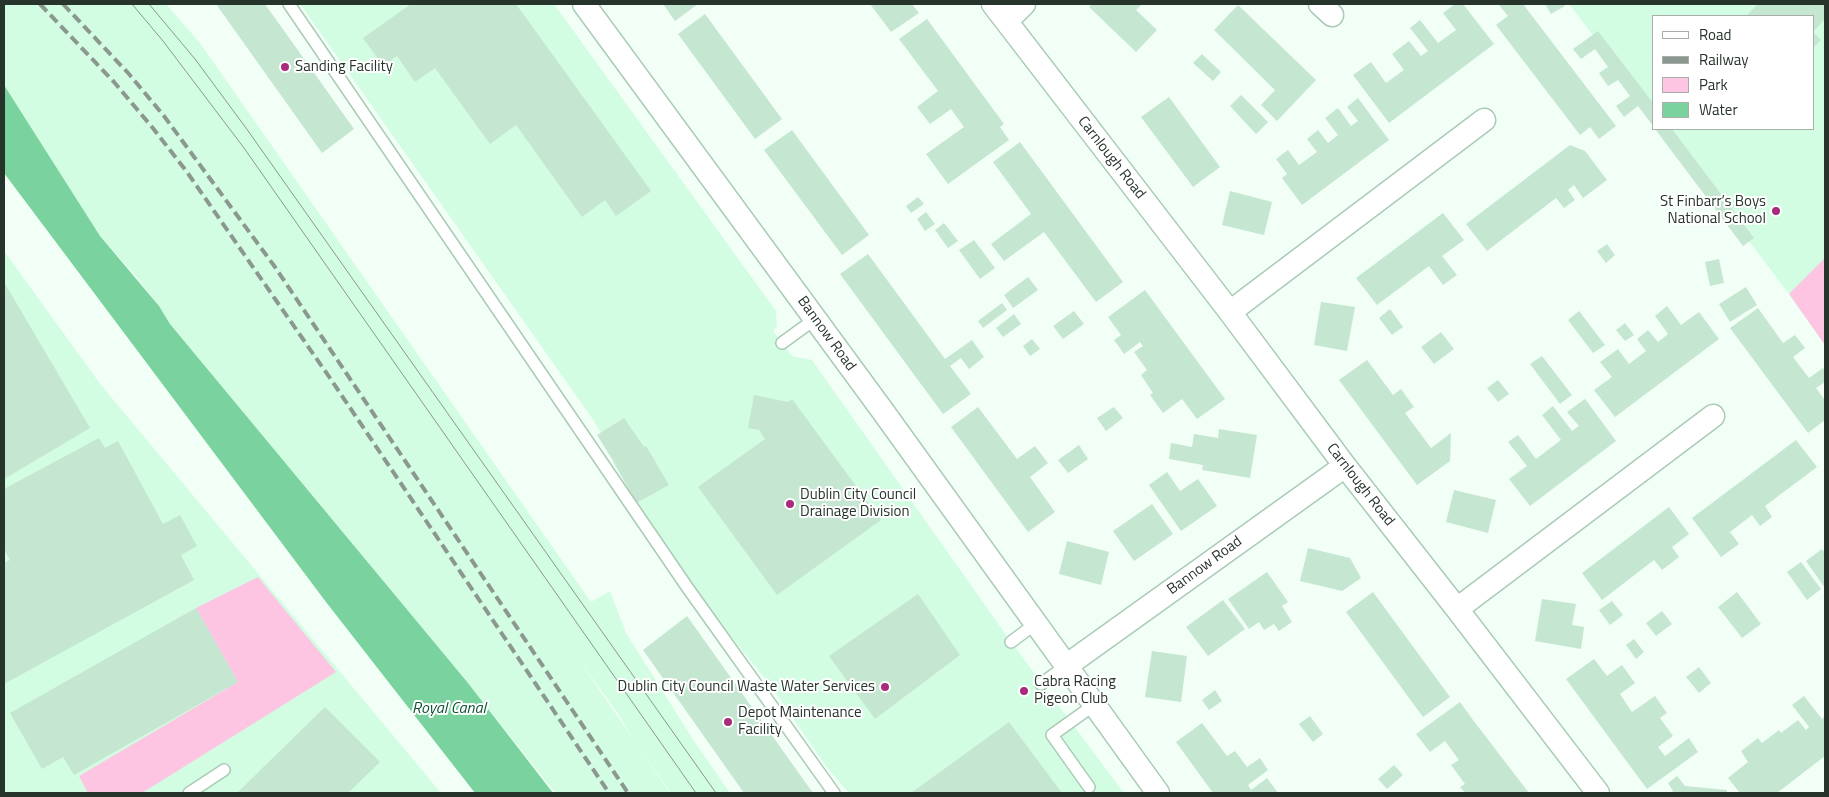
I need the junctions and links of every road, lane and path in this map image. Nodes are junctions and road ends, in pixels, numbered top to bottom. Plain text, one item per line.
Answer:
1 (289, 4) edge
2 (584, 4) edge
3 (994, 4) edge
4 (1024, 4) edge
5 (1007, 21) junction
6 (1484, 120) dead end
7 (1230, 312) junction
8 (815, 319) junction
9 (782, 342) dead end
10 (1713, 416) dead end
11 (1345, 466) junction
12 (1457, 609) junction
13 (1035, 624) junction
14 (1011, 642) dead end
15 (1066, 666) junction
16 (1041, 684) dead end
17 (1094, 705) junction
18 (224, 770) dead end
19 (1089, 787) dead end
20 (189, 793) edge
21 (834, 793) edge
22 (1158, 793) edge
23 (1598, 793) edge

1 - 21 lane
2 - 8 street, Bannow Road
3 - 5 street, Carnlough Road
4 - 5 street
5 - 7 street, Carnlough Road
6 - 7 street
7 - 11 street, Carnlough Road
8 - 9 lane
8 - 13 street, Bannow Road
10 - 12 street
11 - 12 street, Carnlough Road
11 - 15 street, Bannow Road
12 - 23 street, Carnlough Road
13 - 14 lane
13 - 15 street, Bannow Road
15 - 16 lane
15 - 17 street, Bannow Road
17 - 19 lane
17 - 22 street, Bannow Road
18 - 20 lane

